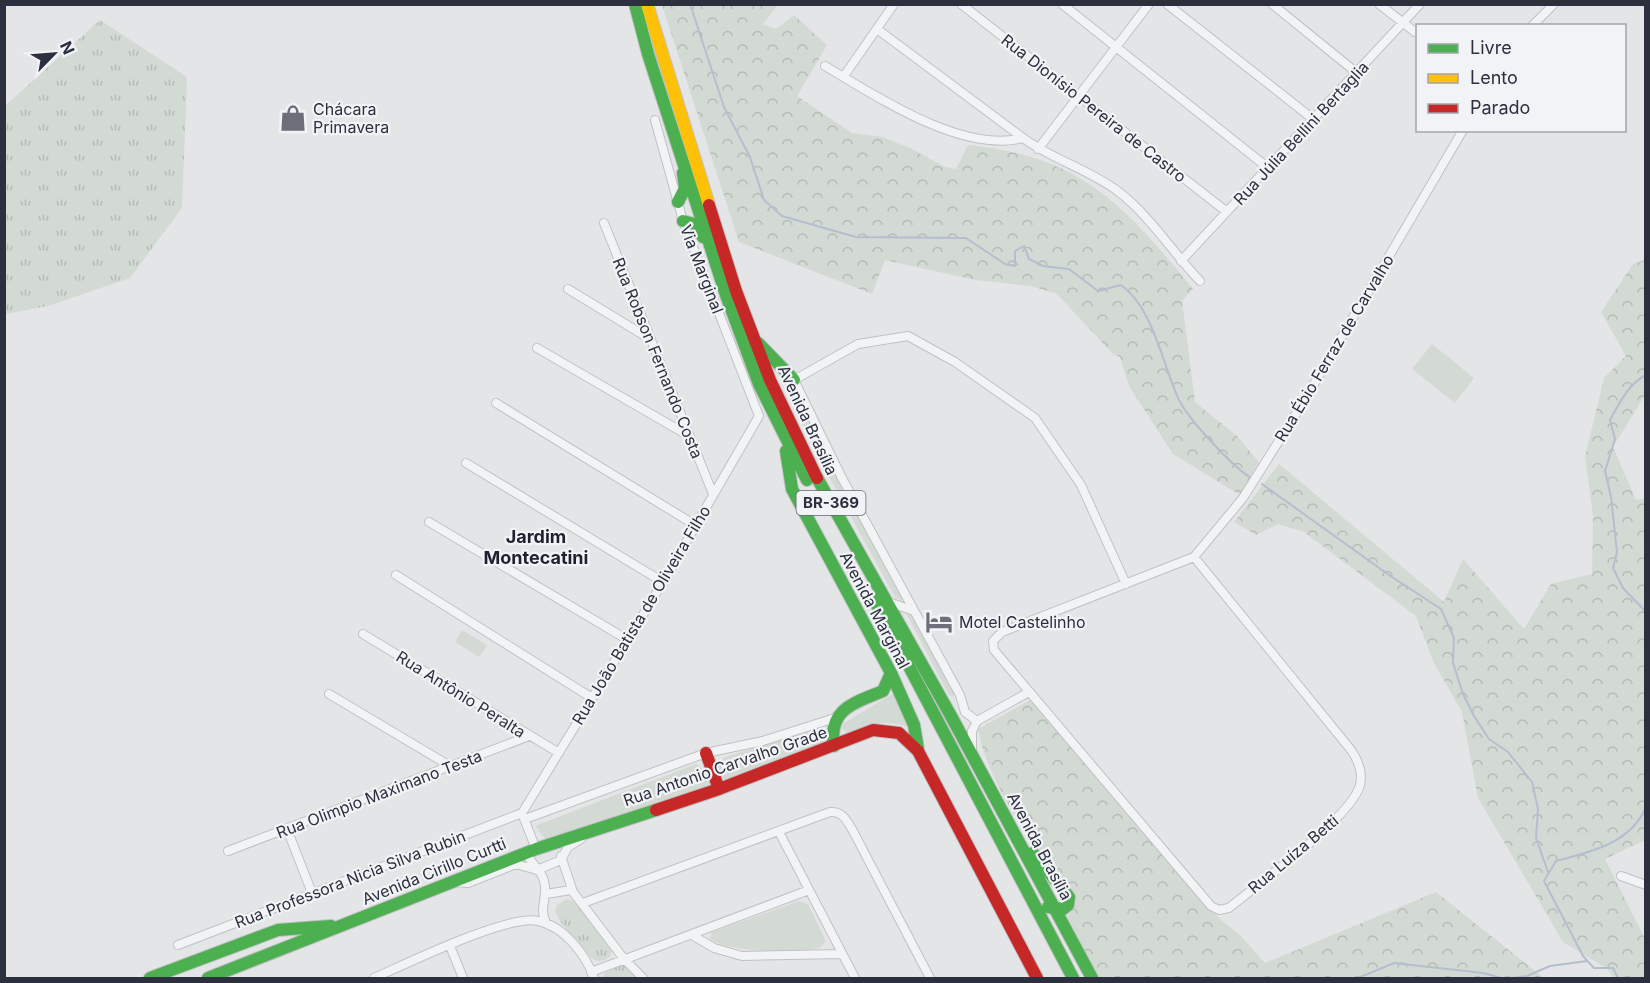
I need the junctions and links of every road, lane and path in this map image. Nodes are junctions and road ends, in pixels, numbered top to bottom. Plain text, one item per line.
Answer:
1 (635, 4) edge
2 (647, 4) edge
3 (894, 4) edge
4 (961, 4) edge
5 (1062, 4) edge
6 (1149, 4) edge
7 (1167, 4) edge
8 (1272, 4) edge
9 (1379, 4) edge
10 (1420, 4) edge
11 (1554, 4) edge
12 (1403, 23) junction
13 (1534, 24) edge
14 (877, 29) junction
15 (1415, 32) dead end
16 (1117, 46) junction
17 (825, 66) dead end
18 (1356, 73) junction
19 (844, 76) junction
20 (1077, 97) junction
21 (1313, 119) junction
22 (655, 120) dead end
23 (1462, 132) edge
24 (1023, 138) junction
25 (679, 147) junction
26 (1038, 149) junction
27 (1267, 167) junction
28 (678, 202) junction
29 (1227, 212) junction
30 (683, 221) junction
31 (604, 223) dead end
32 (712, 253) junction
33 (1181, 261) junction
34 (1200, 281) dead end
35 (568, 289) dead end
36 (753, 338) junction
37 (651, 339) junction
38 (537, 348) dead end
39 (794, 380) junction
40 (496, 404) dead end
41 (759, 416) joint
42 (779, 425) junction
43 (690, 436) junction
44 (466, 463) dead end
45 (713, 494) junction
46 (429, 522) dead end
47 (695, 525) junction
48 (1194, 557) junction
49 (396, 575) dead end
50 (663, 582) junction
51 (1126, 584) junction
52 (886, 601) junction
53 (914, 611) junction
54 (363, 634) dead end
55 (628, 640) junction
56 (891, 674) junction
57 (1029, 692) junction
58 (329, 694) dead end
59 (960, 696) junction
60 (592, 699) junction
61 (951, 716) junction
62 (835, 718) junction
63 (977, 722) junction
64 (529, 736) junction
65 (834, 746) junction
66 (918, 751) junction
67 (559, 753) junction
68 (706, 753) junction
69 (973, 756) junction
70 (450, 766) junction
71 (719, 789) junction
72 (1002, 809) junction
73 (647, 811) junction
74 (524, 816) junction
75 (287, 829) junction
76 (779, 832) junction
77 (560, 840) junction
78 (228, 851) dead end
79 (531, 851) junction
80 (561, 860) junction
81 (540, 869) junction
82 (1017, 875) junction
83 (1621, 876) dead end
84 (451, 882) junction
85 (1646, 885) edge
86 (571, 890) junction
87 (809, 890) junction
88 (312, 893) junction
89 (546, 894) junction
90 (583, 903) junction
91 (1057, 910) junction
92 (546, 923) junction
93 (344, 925) junction
94 (692, 935) junction
95 (178, 945) dead end
96 (450, 946) junction
97 (842, 954) junction
98 (624, 959) junction
99 (592, 975) edge
100 (150, 978) edge
101 (208, 978) edge
102 (374, 978) edge
103 (463, 978) edge
104 (643, 978) edge
105 (855, 978) edge
106 (930, 978) edge
107 (1037, 978) edge
108 (1073, 978) edge
109 (1092, 978) edge

1 - 25 main road, Avenida Brasília / BR-369
2 - 36 main road, Avenida Brasília / BR-369
3 - 14 street
4 - 20 street, Rua Dionísio Pereira de Castro
5 - 16 street
6 - 16 street
7 - 21 street
8 - 18 street
9 - 12 street
10 - 12 street, Rua Júlia Bellini Bertaglia
11 - 13 street
12 - 15 street
12 - 18 street, Rua Júlia Bellini Bertaglia
14 - 19 street
14 - 24 street
16 - 20 street
16 - 27 street
17 - 19 street
18 - 21 street, Rua Júlia Bellini Bertaglia
19 - 24 street
20 - 26 street
20 - 29 street, Rua Dionísio Pereira de Castro
21 - 27 street, Rua Júlia Bellini Bertaglia
22 - 28 street, Via Marginal
23 - 48 street, Rua Ébio Ferraz de Carvalho
24 - 26 street
25 - 28 main road
25 - 32 main road, Avenida Brasília / BR-369
26 - 33 street
27 - 29 street, Rua Júlia Bellini Bertaglia
28 - 30 street, Via Marginal
29 - 33 street, Rua Júlia Bellini Bertaglia
30 - 32 main road
30 - 41 street, Via Marginal
31 - 37 street, Rua Robson Fernando Costa
32 - 42 main road, Avenida Brasília / BR-369
33 - 34 street
35 - 37 street
36 - 39 main road
36 - 52 main road, Avenida Brasília / BR-369
37 - 43 street, Rua Robson Fernando Costa
38 - 43 street
39 - 51 street
39 - 53 street
40 - 47 street
41 - 45 street, Rua João Batista de Oliveira Filho
42 - 56 main road, Avenida Marginal
42 - 82 main road, Avenida Brasília / BR-369
43 - 45 street, Rua Robson Fernando Costa
44 - 50 street
45 - 47 street, Rua João Batista de Oliveira Filho
46 - 55 street
47 - 50 street, Rua João Batista de Oliveira Filho
48 - 51 street
48 - 57 street, Rua Luíza Betti
49 - 60 street
50 - 55 street, Rua João Batista de Oliveira Filho
51 - 57 street, Rua Luíza Betti
52 - 53 street
52 - 61 main road, Avenida Brasília / BR-369
53 - 59 street
54 - 64 street, Rua Antônio Peralta
55 - 60 street, Rua João Batista de Oliveira Filho
56 - 62 main road, Rua Antonio Carvalho Grade
56 - 66 main road, Avenida Marginal
57 - 63 street
58 - 70 street
59 - 61 street
59 - 63 street
60 - 67 street, Rua João Batista de Oliveira Filho
61 - 69 main road, Avenida Brasília / BR-369
62 - 65 main road
62 - 68 street, Rua Professora Nicia Silva Rubin
63 - 69 street
64 - 67 street, Rua Antônio Peralta
64 - 70 street, Rua Olimpio Maximano Testa
65 - 66 main road, Rua Antonio Carvalho Grade
65 - 71 main road, Rua Antonio Carvalho Grade
66 - 107 main road
67 - 74 street, Rua João Batista de Oliveira Filho
68 - 71 main road
68 - 74 street, Rua Professora Nicia Silva Rubin
69 - 72 main road, Avenida Brasília / BR-369
70 - 75 street, Rua Olimpio Maximano Testa
71 - 73 main road, Rua Antonio Carvalho Grade
72 - 91 main road, Avenida Brasília / BR-369
72 - 91 main road
73 - 77 main road, Rua Antonio Carvalho Grade
73 - 80 street
74 - 79 street
74 - 88 street, Rua Professora Nicia Silva Rubin
75 - 78 street, Rua Olimpio Maximano Testa
75 - 88 street
76 - 87 street
76 - 90 street
76 - 106 street
77 - 79 main road, Rua Antonio Carvalho Grade
77 - 80 street
79 - 81 street
79 - 84 main road, Avenida Cirillo Curtti
80 - 81 street
80 - 86 street
81 - 84 street
81 - 89 street
82 - 91 main road
82 - 108 main road, Avenida Brasília / BR-369
83 - 85 street
84 - 93 main road, Avenida Cirillo Curtti
86 - 89 street
86 - 90 street
87 - 94 street
87 - 97 street
88 - 95 street, Rua Professora Nicia Silva Rubin
89 - 92 street
90 - 98 street
91 - 109 main road, Avenida Brasília / BR-369
92 - 96 street
92 - 99 street
93 - 100 main road, Avenida Cirillo Curtti
93 - 101 main road, Avenida Cirillo Curtti
94 - 97 street
94 - 98 street
96 - 102 street
96 - 103 street
97 - 105 street
98 - 99 street
98 - 104 street

